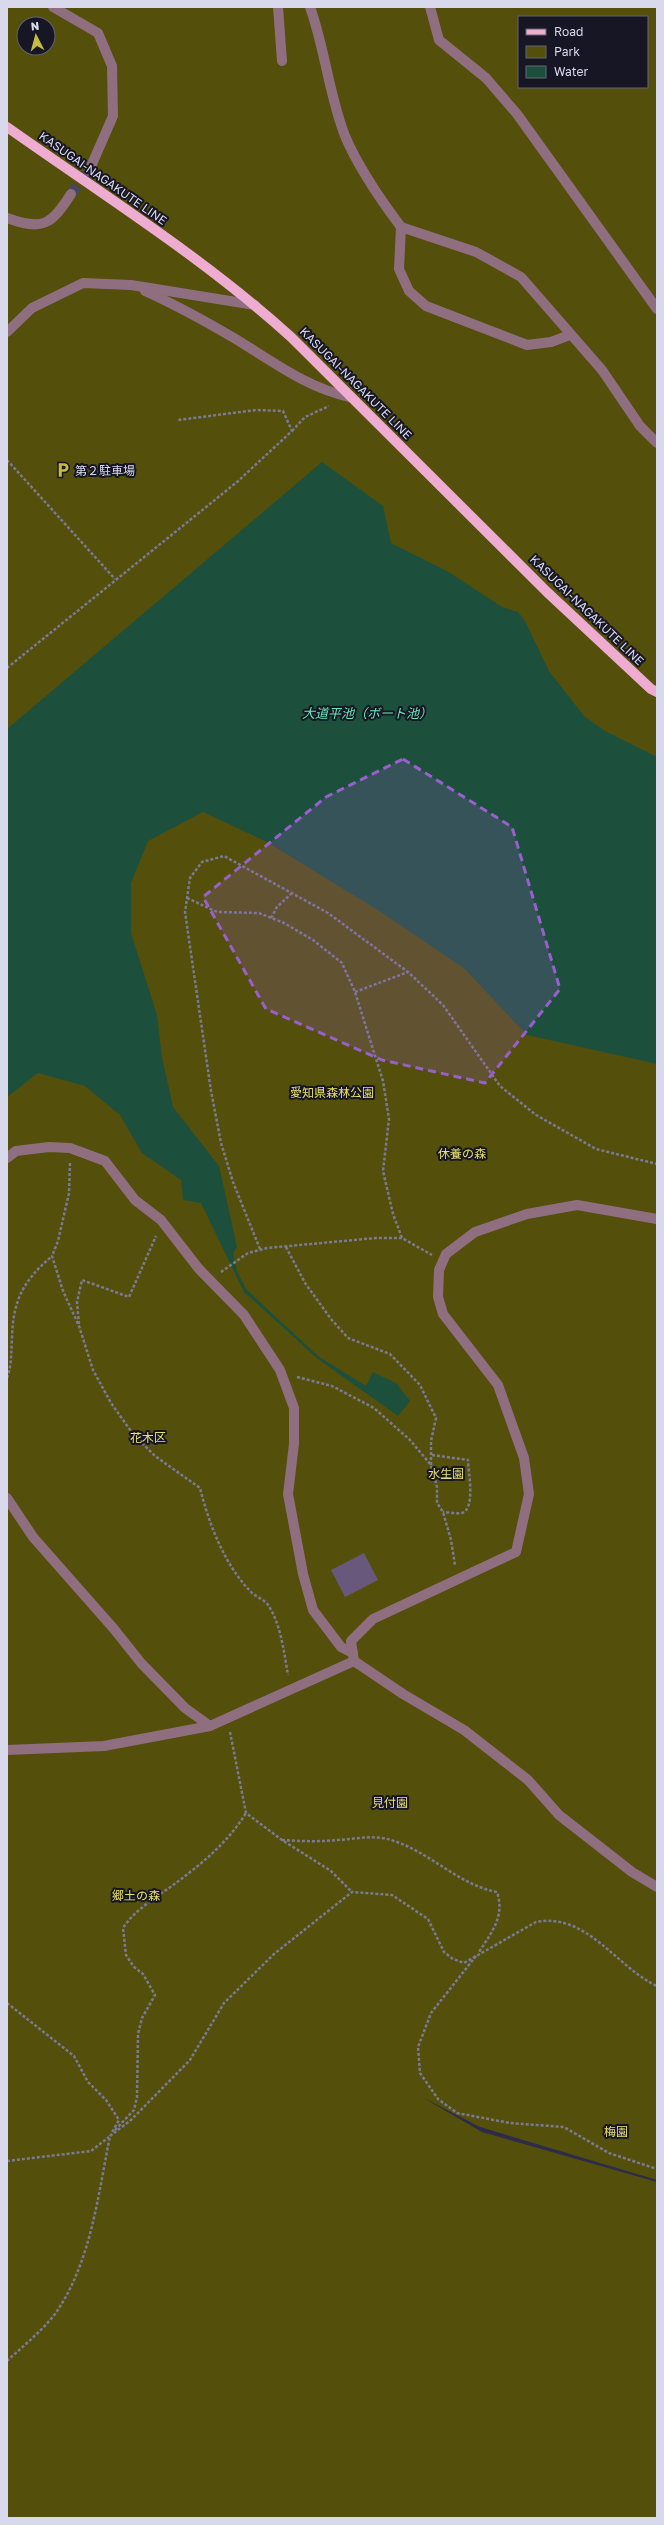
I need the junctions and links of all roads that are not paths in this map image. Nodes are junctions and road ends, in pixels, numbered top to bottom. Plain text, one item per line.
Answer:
1 (53, 7) edge
2 (278, 7) edge
3 (310, 7) edge
4 (430, 7) edge
5 (282, 61) dead end
6 (7, 127) edge
7 (89, 171) tunnel mouth
8 (71, 194) tunnel mouth
9 (7, 218) edge
10 (401, 227) junction
11 (131, 285) junction
12 (255, 305) junction
13 (657, 309) edge
14 (7, 332) edge
15 (570, 335) junction
16 (350, 397) junction
17 (657, 443) edge
18 (657, 692) edge
19 (7, 1158) edge
20 (657, 1219) edge
21 (7, 1498) edge
22 (354, 1657) junction
23 (210, 1726) junction
24 (7, 1750) edge
25 (657, 1887) edge

1 - 7 lane
2 - 5 lane
3 - 10 lane
4 - 13 lane
6 - 12 main road, KASUGAI-NAGAKUTE LINE
8 - 9 lane
10 - 15 lane
10 - 15 lane
11 - 12 lane
11 - 14 lane
11 - 16 lane
12 - 16 main road, KASUGAI-NAGAKUTE LINE
15 - 17 lane
16 - 18 main road, KASUGAI-NAGAKUTE LINE
19 - 22 lane
20 - 22 lane
21 - 23 lane
22 - 23 lane
22 - 25 lane
23 - 24 lane

